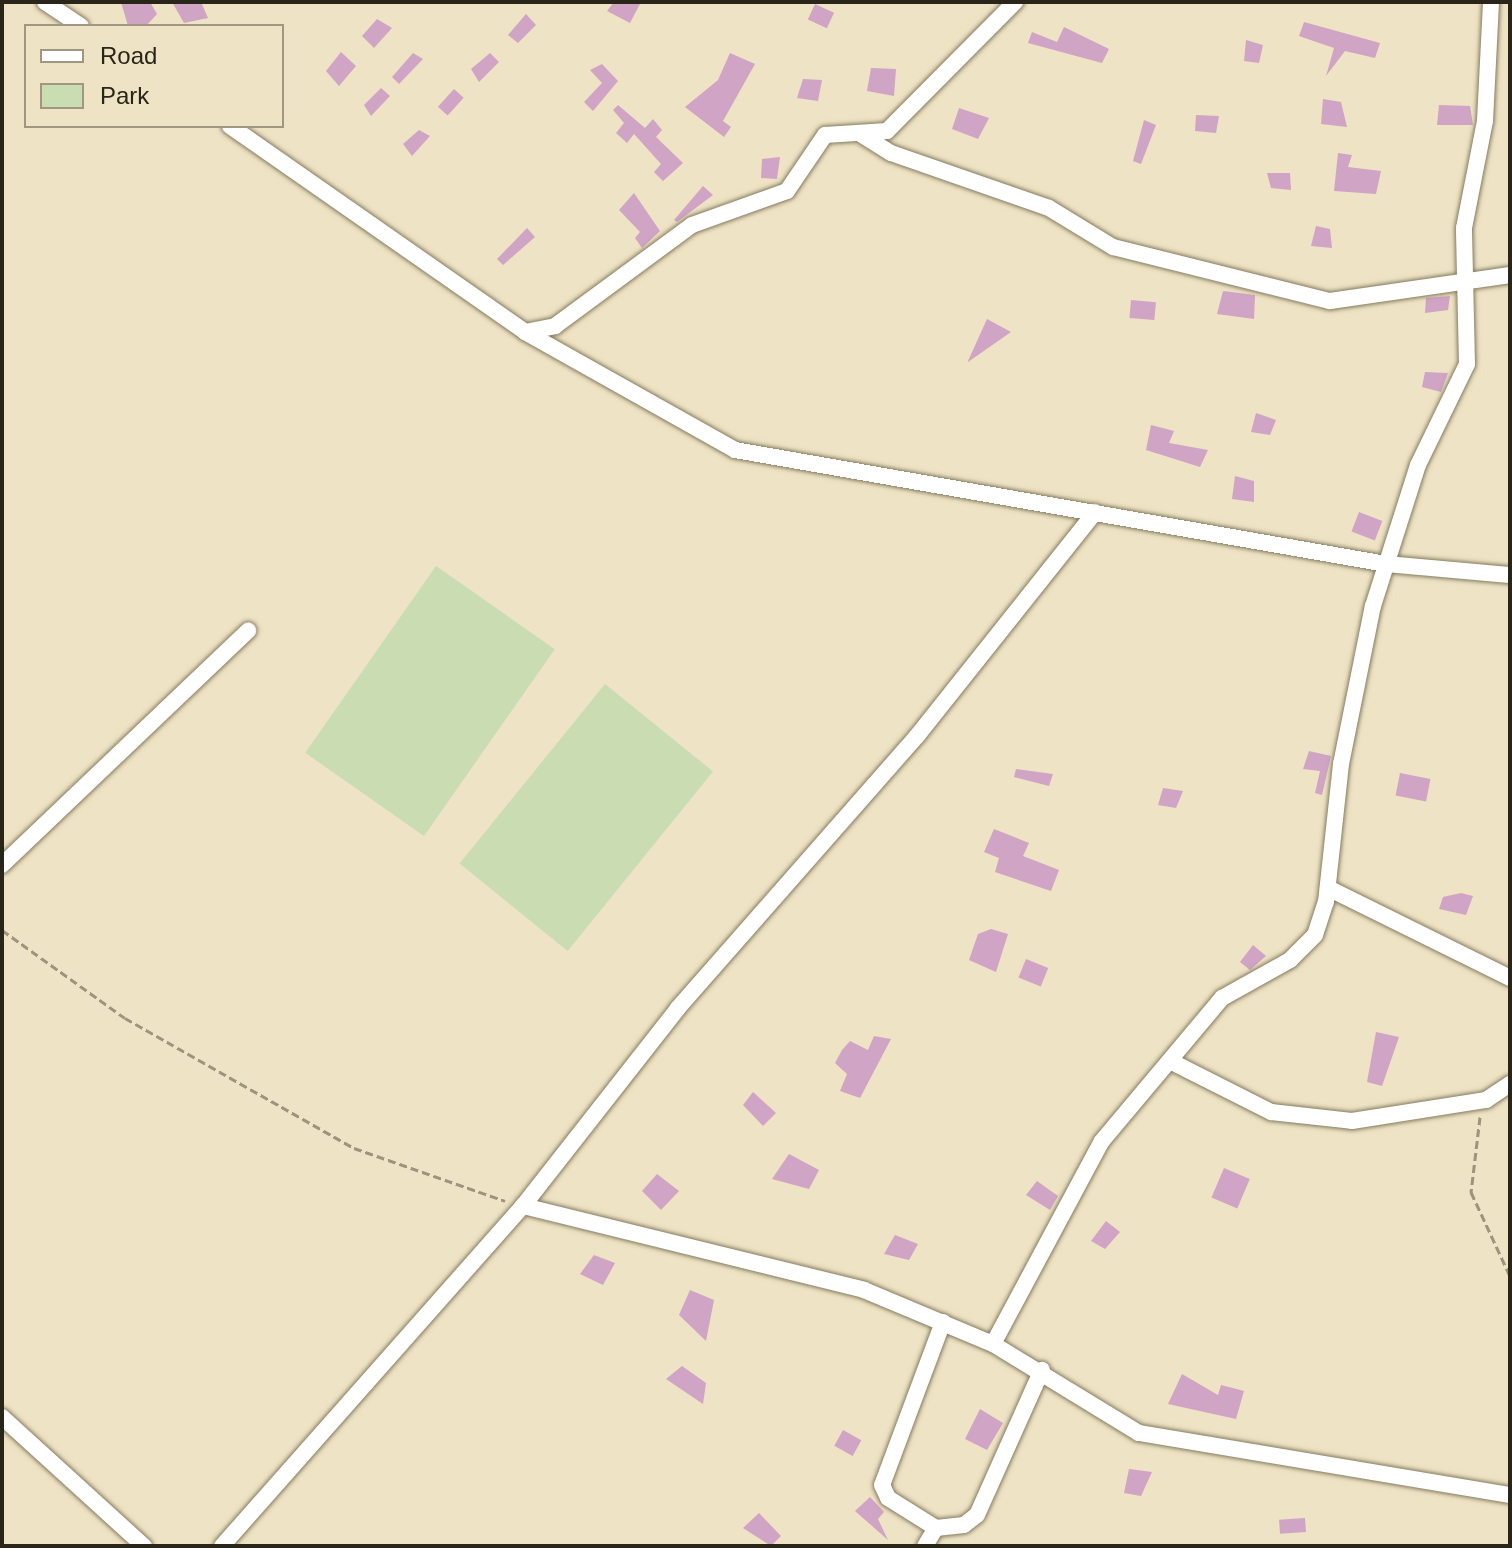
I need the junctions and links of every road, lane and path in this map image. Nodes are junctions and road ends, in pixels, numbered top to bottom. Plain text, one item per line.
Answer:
1 (45, 2) edge
2 (1015, 2) edge
3 (1491, 2) edge
4 (78, 24) edge
5 (233, 128) edge
6 (862, 135) junction
7 (1510, 275) edge
8 (1466, 280) junction
9 (525, 332) junction
10 (1095, 512) junction
11 (1386, 564) junction
12 (1510, 575) edge
13 (248, 631) dead end
14 (2, 865) edge
15 (1328, 888) junction
16 (2, 930) edge
17 (1510, 978) edge
18 (1174, 1063) junction
19 (1510, 1084) edge
20 (1486, 1100) junction
21 (523, 1206) junction
22 (1510, 1276) edge
23 (943, 1322) junction
24 (993, 1344) junction
25 (1042, 1370) junction
26 (2, 1417) edge
27 (1510, 1495) edge
28 (936, 1528) junction
29 (144, 1546) edge
30 (222, 1546) edge
31 (925, 1546) edge

1 - 4 street
2 - 6 street
3 - 8 street
5 - 9 street
6 - 8 street
6 - 9 street
7 - 8 street
8 - 11 street
9 - 10 street
10 - 11 street
10 - 21 street
11 - 12 street
11 - 15 street
13 - 14 street
15 - 17 street
15 - 18 street
16 - 21 path
18 - 20 street
18 - 24 street
19 - 20 street
20 - 22 path
21 - 23 street
21 - 30 street
23 - 24 street
23 - 28 street
24 - 25 street
25 - 27 street
25 - 28 street
26 - 29 street
28 - 31 street

